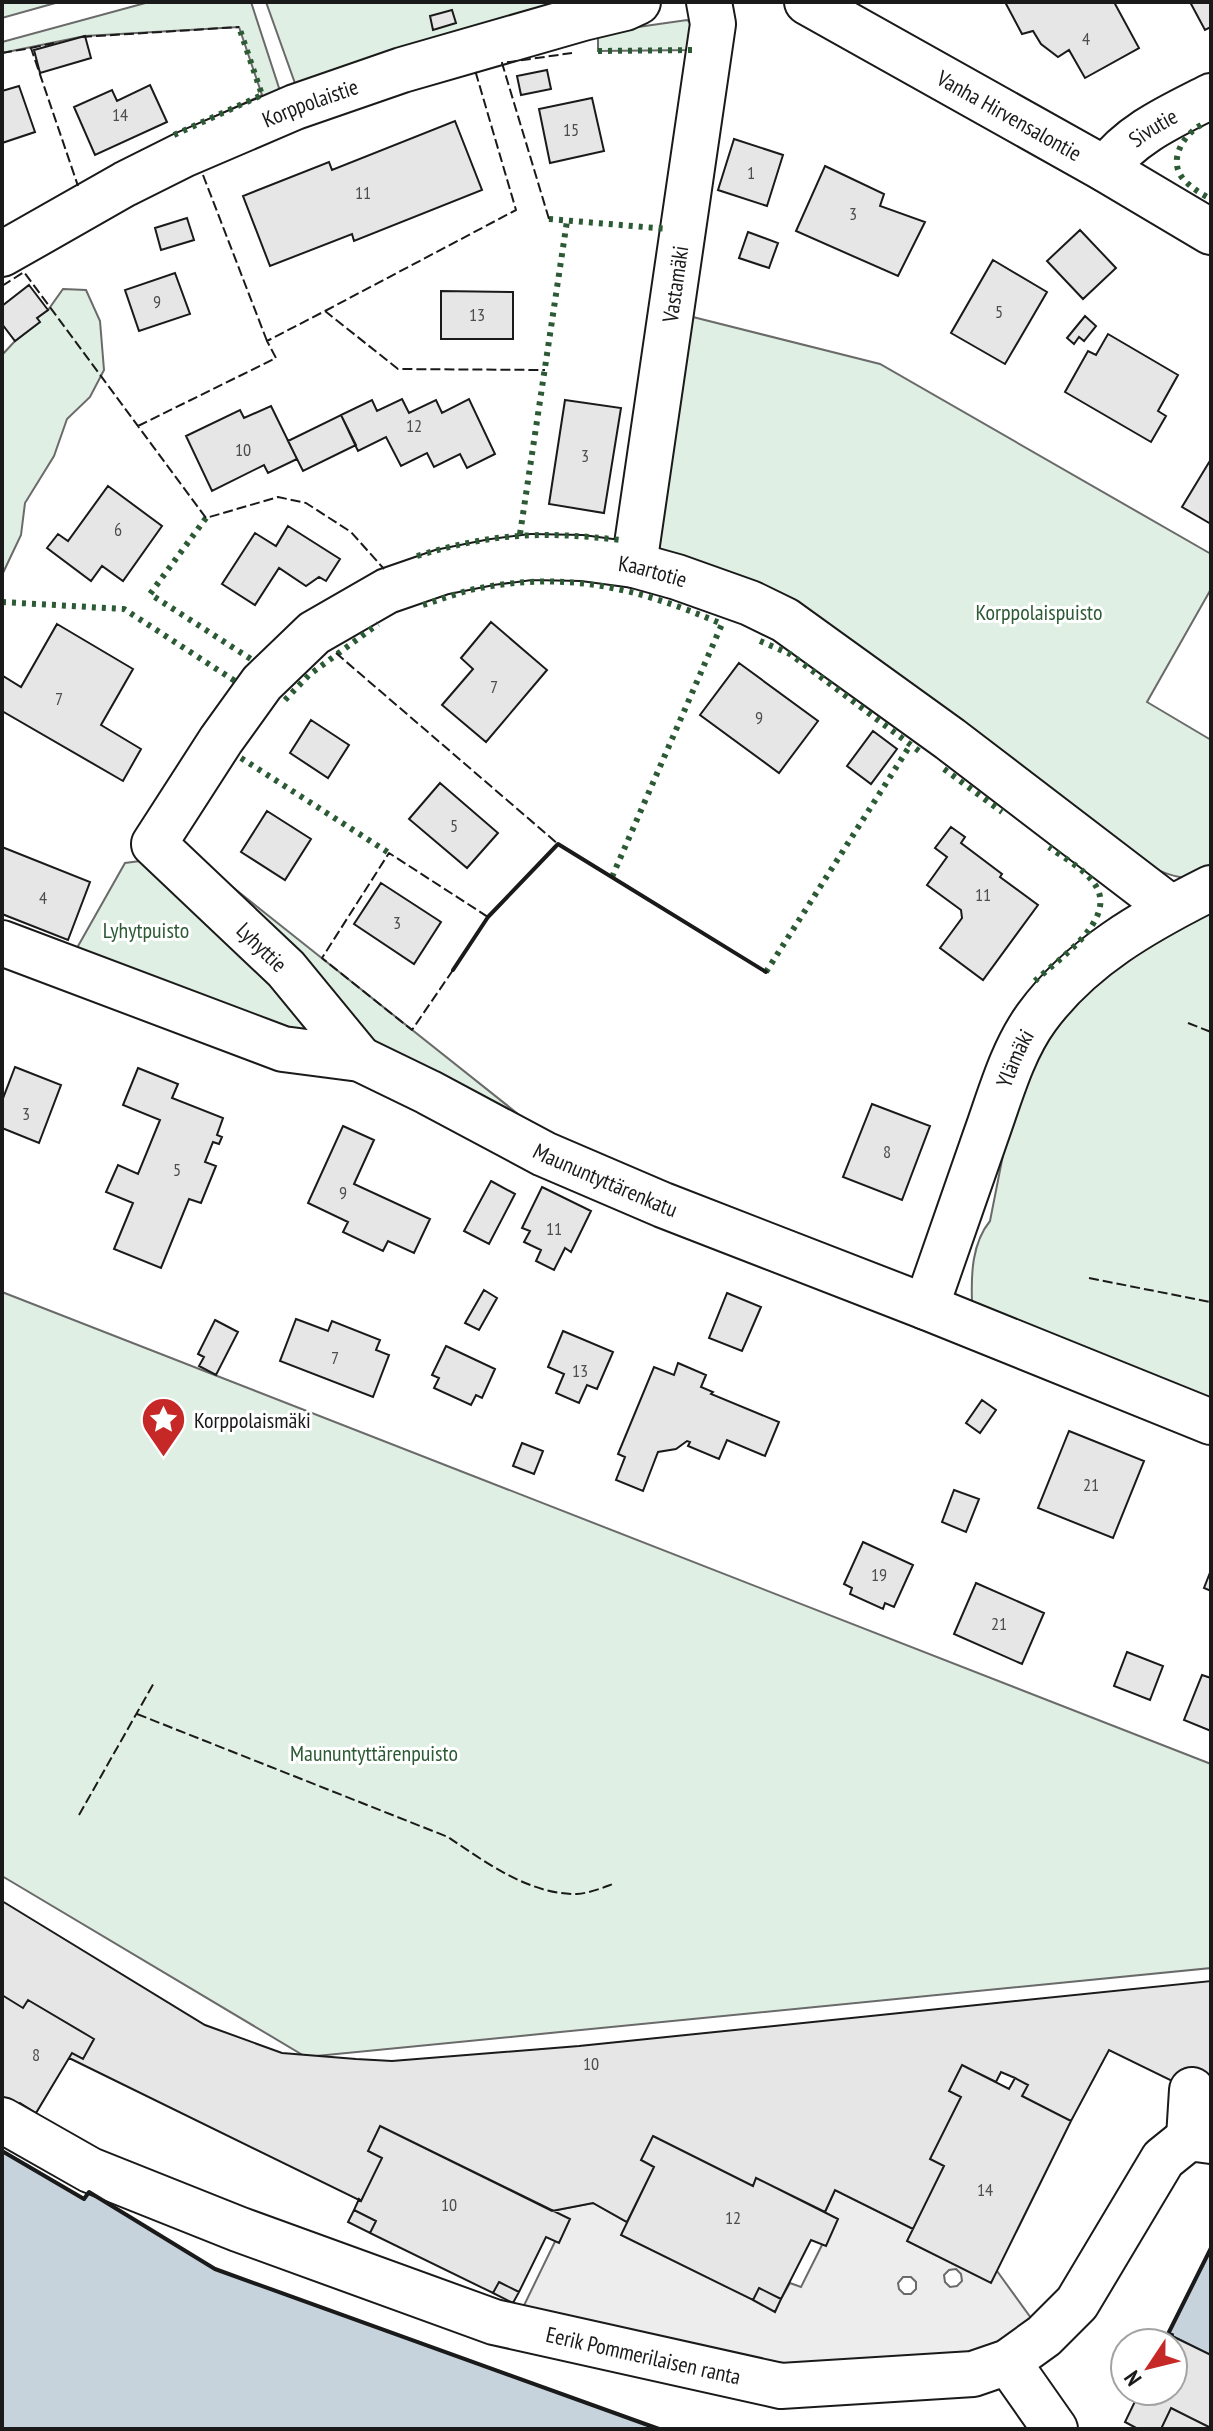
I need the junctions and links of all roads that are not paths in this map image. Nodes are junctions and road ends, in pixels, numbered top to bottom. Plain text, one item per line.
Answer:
1 (638, 2) edge
2 (709, 2) edge
3 (807, 2) edge
4 (1211, 96) edge
5 (1105, 169) junction
6 (1211, 232) edge
7 (2, 254) edge
8 (634, 565) junction
9 (154, 844) joint
10 (1211, 888) edge
11 (1171, 908) junction
12 (2, 943) edge
13 (360, 1059) junction
14 (926, 1307) junction
15 (1211, 1422) edge
16 (1192, 2090) dead end
17 (2, 2120) edge
18 (1200, 2140) edge
19 (1008, 2362) junction
20 (1055, 2429) edge

1 - 7 street, Korppolaistie
2 - 8 street, Vastamäki
3 - 5 street, Vanha Hirvensalontie
4 - 5 street, Sivutie
5 - 6 street, Vanha Hirvensalontie
8 - 9 street, Kaartotie
8 - 11 street, Kaartotie
9 - 13 street, Lyhyttie
10 - 11 street, Ylämäki
11 - 14 street, Ylämäki
12 - 13 street, Maununtyttärenkatu
13 - 14 street, Maununtyttärenkatu
14 - 15 street, Maununtyttärenkatu
16 - 18 street
17 - 19 street, Eerik Pommerilaisen ranta
18 - 19 street, Eerik Pommerilaisen ranta
19 - 20 street

